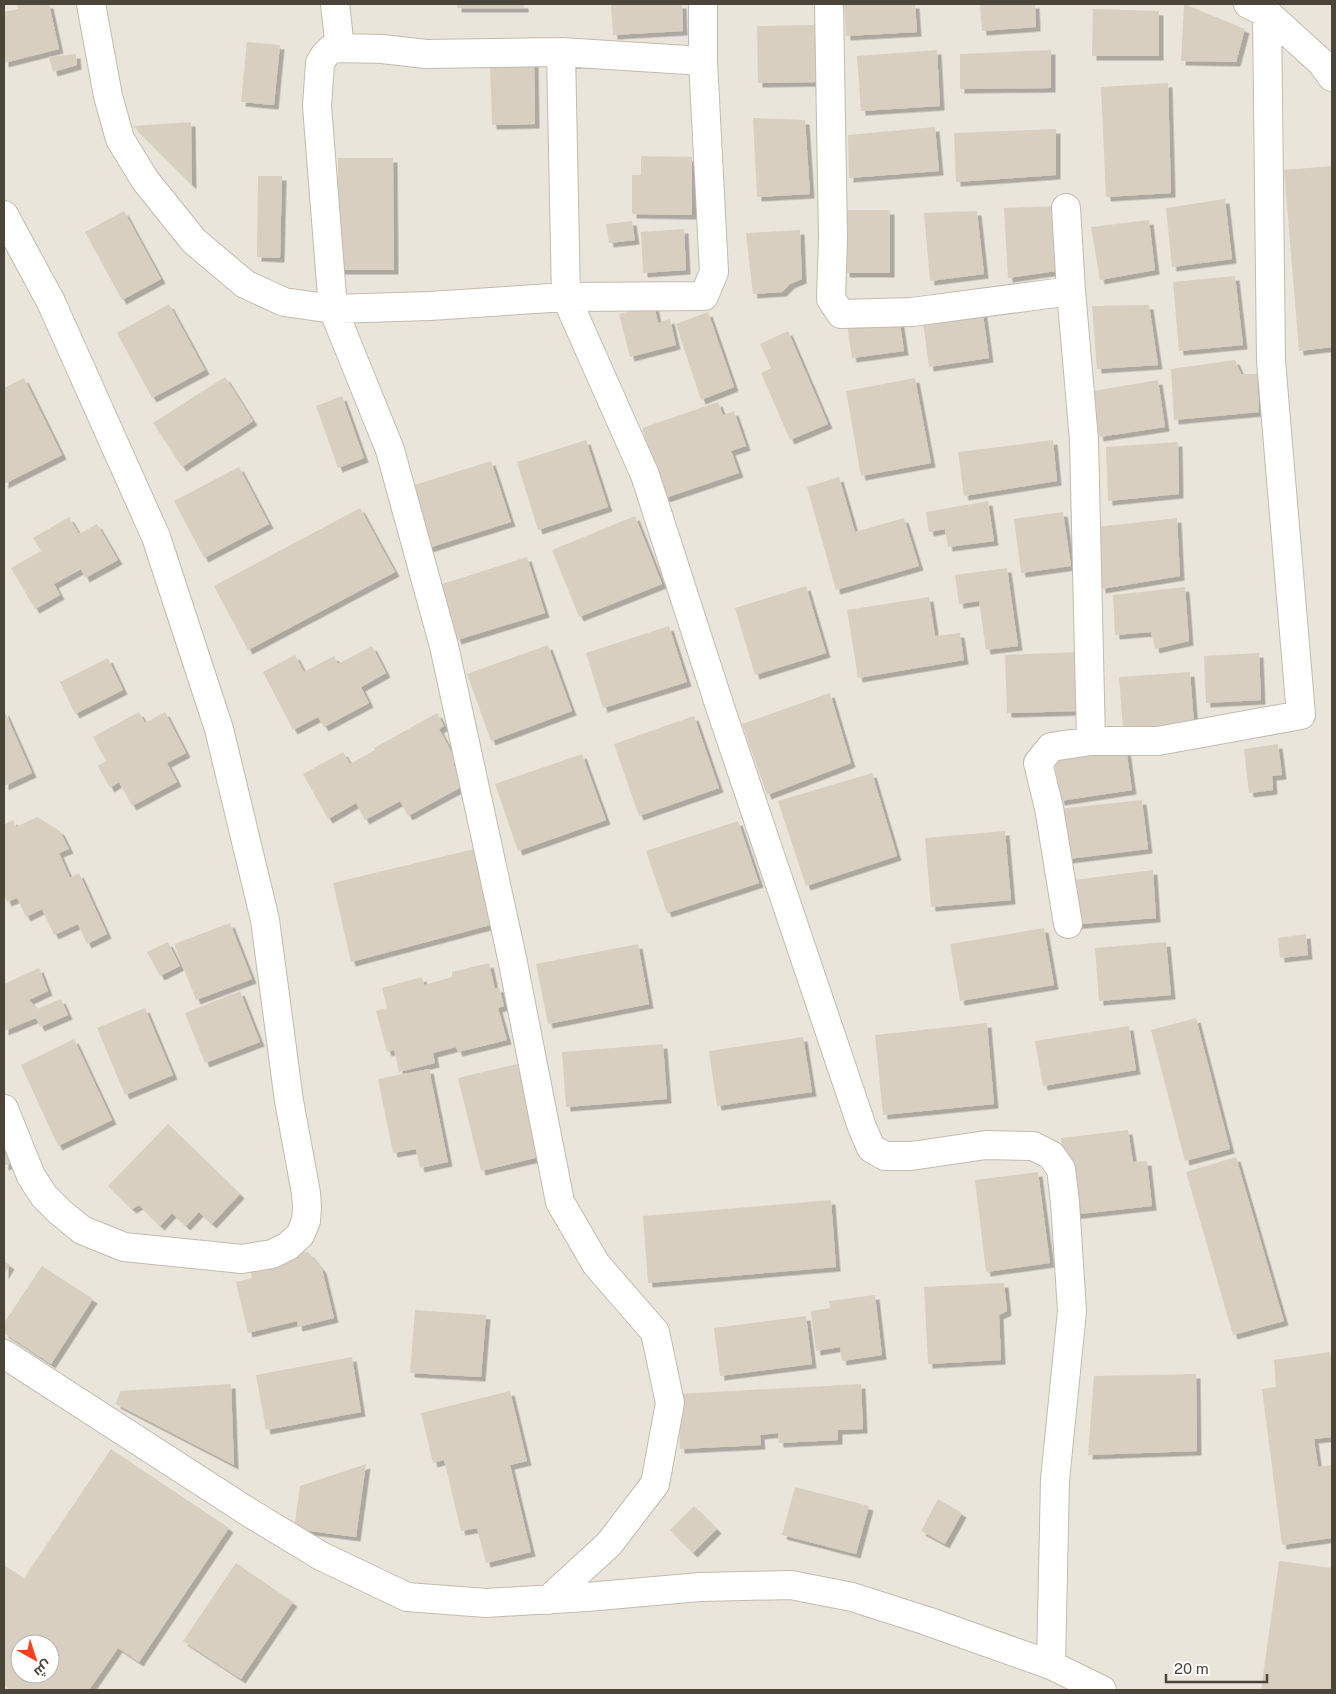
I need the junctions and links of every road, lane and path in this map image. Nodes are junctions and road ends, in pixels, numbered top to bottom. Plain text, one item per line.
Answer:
1 (91, 4) edge
2 (334, 4) edge
3 (703, 4) edge
4 (829, 4) edge
5 (1257, 8) edge
6 (340, 48) junction
7 (561, 52) junction
8 (703, 61) junction
9 (1332, 77) edge
10 (1066, 208) dead end
11 (4, 215) edge
12 (1071, 291) junction
13 (566, 297) junction
14 (333, 309) junction
15 (1090, 742) junction
16 (1068, 924) dead end
17 (4, 1109) edge
18 (4, 1354) edge
19 (548, 1600) junction
20 (1051, 1665) junction
21 (1102, 1690) edge

1 - 14 street
2 - 6 street
3 - 8 street
4 - 12 street
5 - 9 street
5 - 15 street
6 - 7 street
6 - 14 street
7 - 8 street
7 - 13 street
8 - 13 street
10 - 12 street
11 - 17 street
12 - 15 street
13 - 14 street
13 - 20 street
14 - 19 street
15 - 16 street
18 - 19 street
19 - 20 street
20 - 21 street

